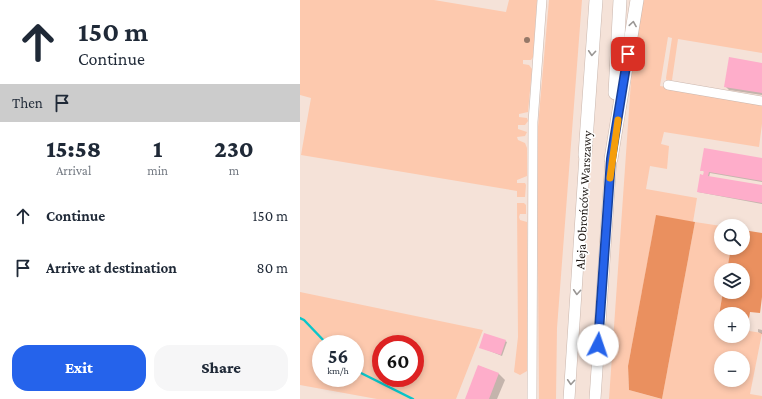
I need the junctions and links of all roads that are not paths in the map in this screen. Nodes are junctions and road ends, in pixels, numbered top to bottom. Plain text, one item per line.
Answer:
1 (542, 0) edge
2 (596, 0) edge
3 (620, 0) edge
4 (637, 0) edge
5 (668, 85) dead end
6 (762, 101) edge
7 (586, 155) joint
8 (611, 159) junction
9 (532, 399) edge
10 (569, 399) edge
11 (594, 399) edge

1 - 9 street
2 -> 7 highway, Aleja Obrońców Warszawy
3 - 8 highway, Aleja Obrońców Warszawy
8 -> 4 highway
5 - 6 street
7 -> 10 main road, Aleja Obrońców Warszawy
8 - 11 main road, Aleja Obrońców Warszawy

